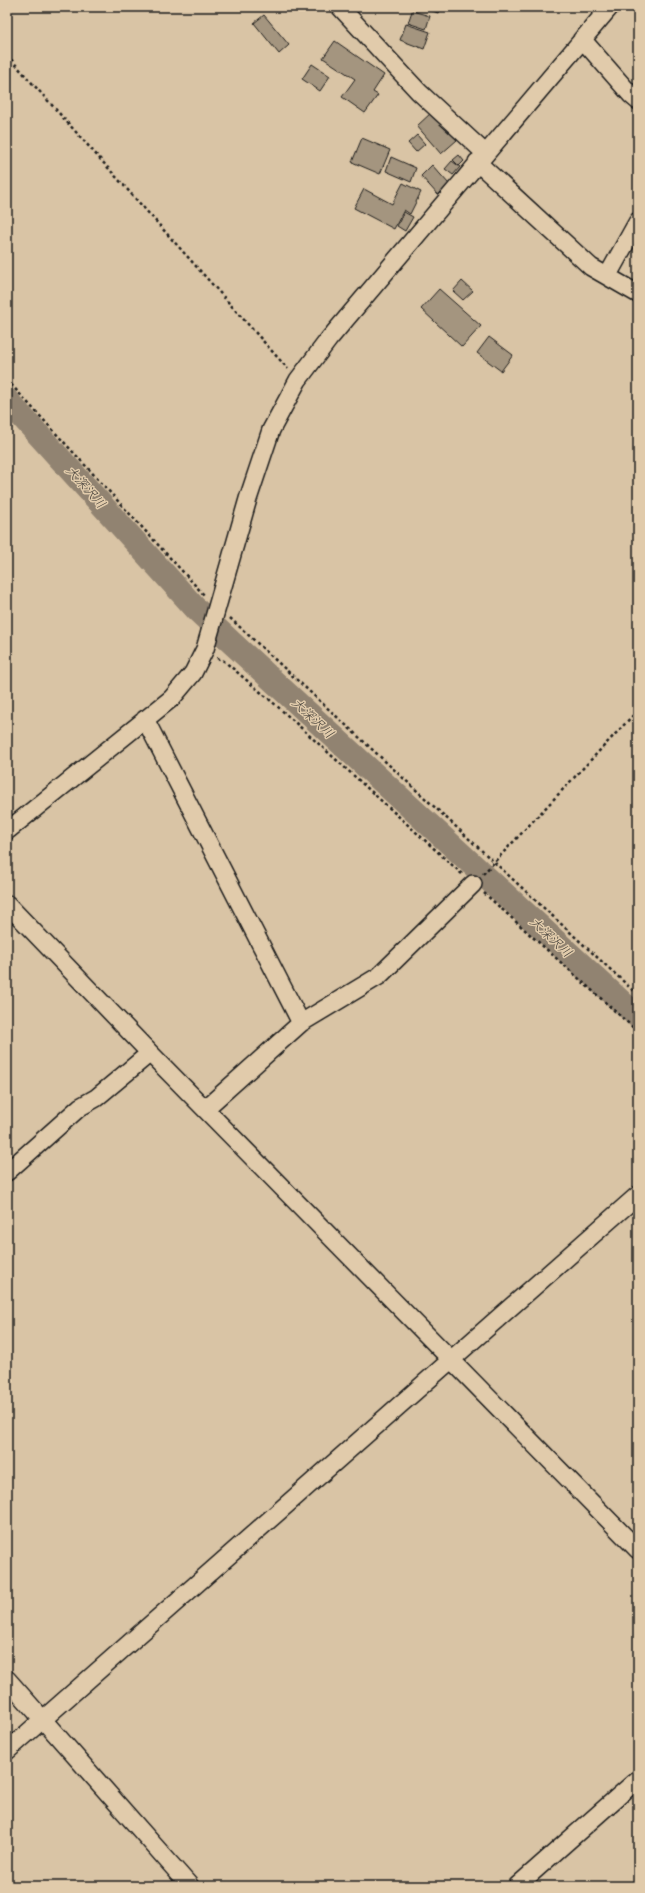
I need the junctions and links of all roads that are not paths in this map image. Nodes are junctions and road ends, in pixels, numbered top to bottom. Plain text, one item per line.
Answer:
1 (340, 7) edge
2 (610, 7) edge
3 (582, 39) junction
4 (638, 101) edge
5 (481, 158) junction
6 (638, 221) edge
7 (608, 275) junction
8 (638, 294) edge
9 (145, 719) junction
10 (7, 831) edge
11 (473, 884) road end
12 (7, 904) edge
13 (301, 1023) junction
14 (150, 1053) junction
15 (205, 1109) junction
16 (7, 1172) edge
17 (638, 1194) edge
18 (451, 1360) junction
19 (638, 1550) edge
20 (7, 1679) edge
21 (43, 1719) junction
22 (7, 1751) edge
23 (638, 1779) edge
24 (190, 1886) edge
25 (517, 1886) edge

1 - 5 street
2 - 3 street
3 - 4 street
3 - 5 street
5 - 7 street
5 - 9 street
6 - 7 street
7 - 8 street
9 - 10 street
9 - 13 street
11 - 13 street
12 - 14 street
13 - 15 street
14 - 15 street
14 - 16 street
15 - 18 street
17 - 18 street
18 - 19 street
18 - 21 street
20 - 21 street
21 - 22 street
21 - 24 street
23 - 25 street

